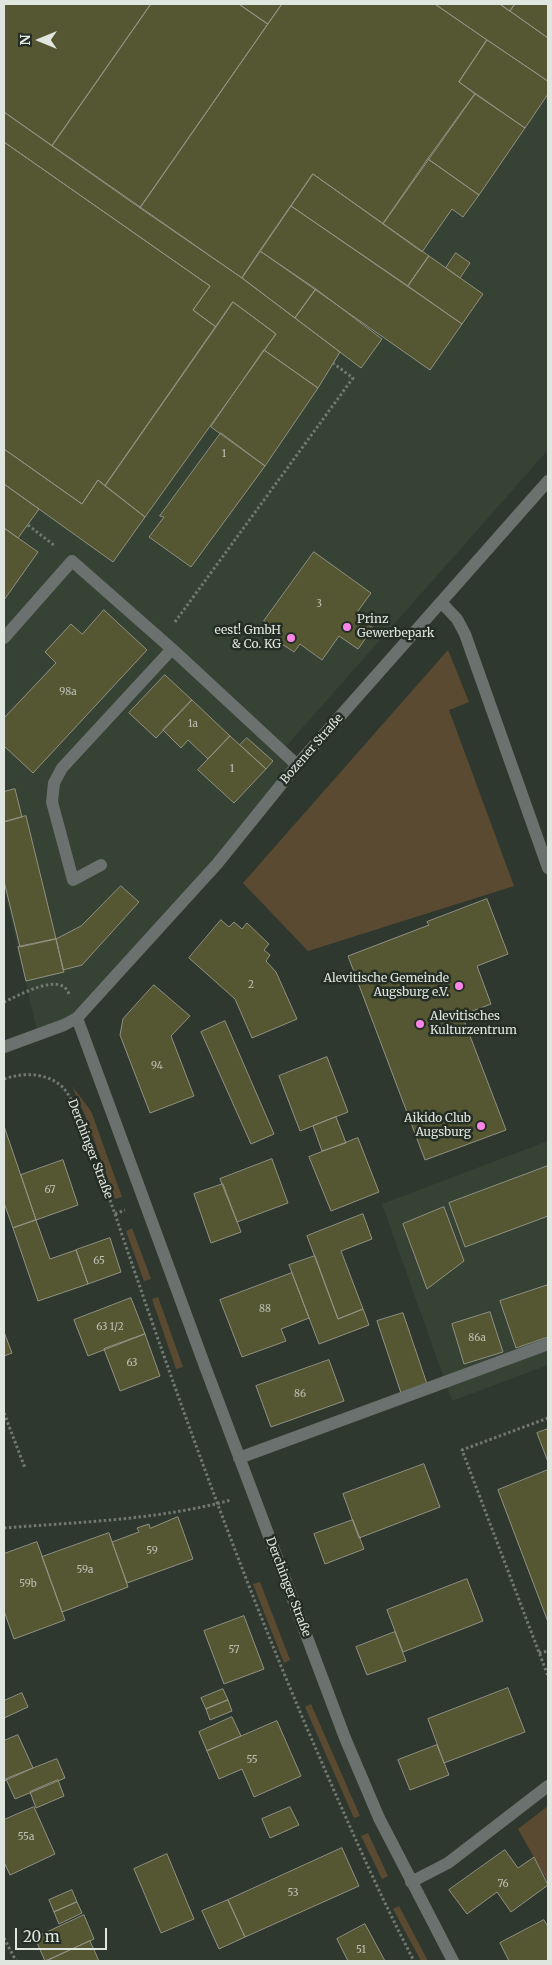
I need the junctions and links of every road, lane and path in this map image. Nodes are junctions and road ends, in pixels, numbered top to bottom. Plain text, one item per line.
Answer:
1 (333, 364) dead end
2 (548, 480) edge
3 (28, 524) dead end
4 (72, 561) junction
5 (441, 602) junction
6 (4, 638) edge
7 (162, 641) junction
8 (172, 649) junction
9 (297, 765) junction
10 (101, 865) dead end
11 (548, 868) edge
12 (4, 1002) edge
13 (77, 1018) junction
14 (4, 1047) edge
15 (4, 1079) edge
16 (145, 1203) junction
17 (115, 1214) junction
18 (548, 1344) edge
19 (4, 1413) edge
20 (548, 1418) edge
21 (239, 1458) junction
22 (25, 1468) dead end
23 (252, 1494) junction
24 (217, 1504) junction
25 (4, 1528) edge
26 (548, 1651) edge
27 (539, 1653) junction
28 (548, 1676) edge
29 (548, 1786) edge
30 (411, 1882) junction
31 (4, 1938) edge
32 (16, 1961) edge
33 (414, 1961) edge
34 (452, 1961) edge

1 - 7 path
2 - 5 street, Bozener Straße
3 - 4 path
4 - 6 street
4 - 7 street
5 - 9 street, Bozener Straße
5 - 11 street
7 - 8 street
8 - 9 street
8 - 10 street
9 - 13 street, Bozener Straße
12 - 13 path
13 - 14 street
13 - 16 street, Derchinger Straße
15 - 17 path, Derchinger Straße
16 - 17 path, Derchinger Straße
16 - 21 street, Derchinger Straße
17 - 24 path
18 - 21 street
19 - 22 path
20 - 27 path
21 - 23 street, Derchinger Straße
23 - 24 path
23 - 30 street, Derchinger Straße
24 - 25 path
24 - 33 path
26 - 27 path
27 - 28 path
29 - 30 street
30 - 34 street, Derchinger Straße
31 - 32 path

